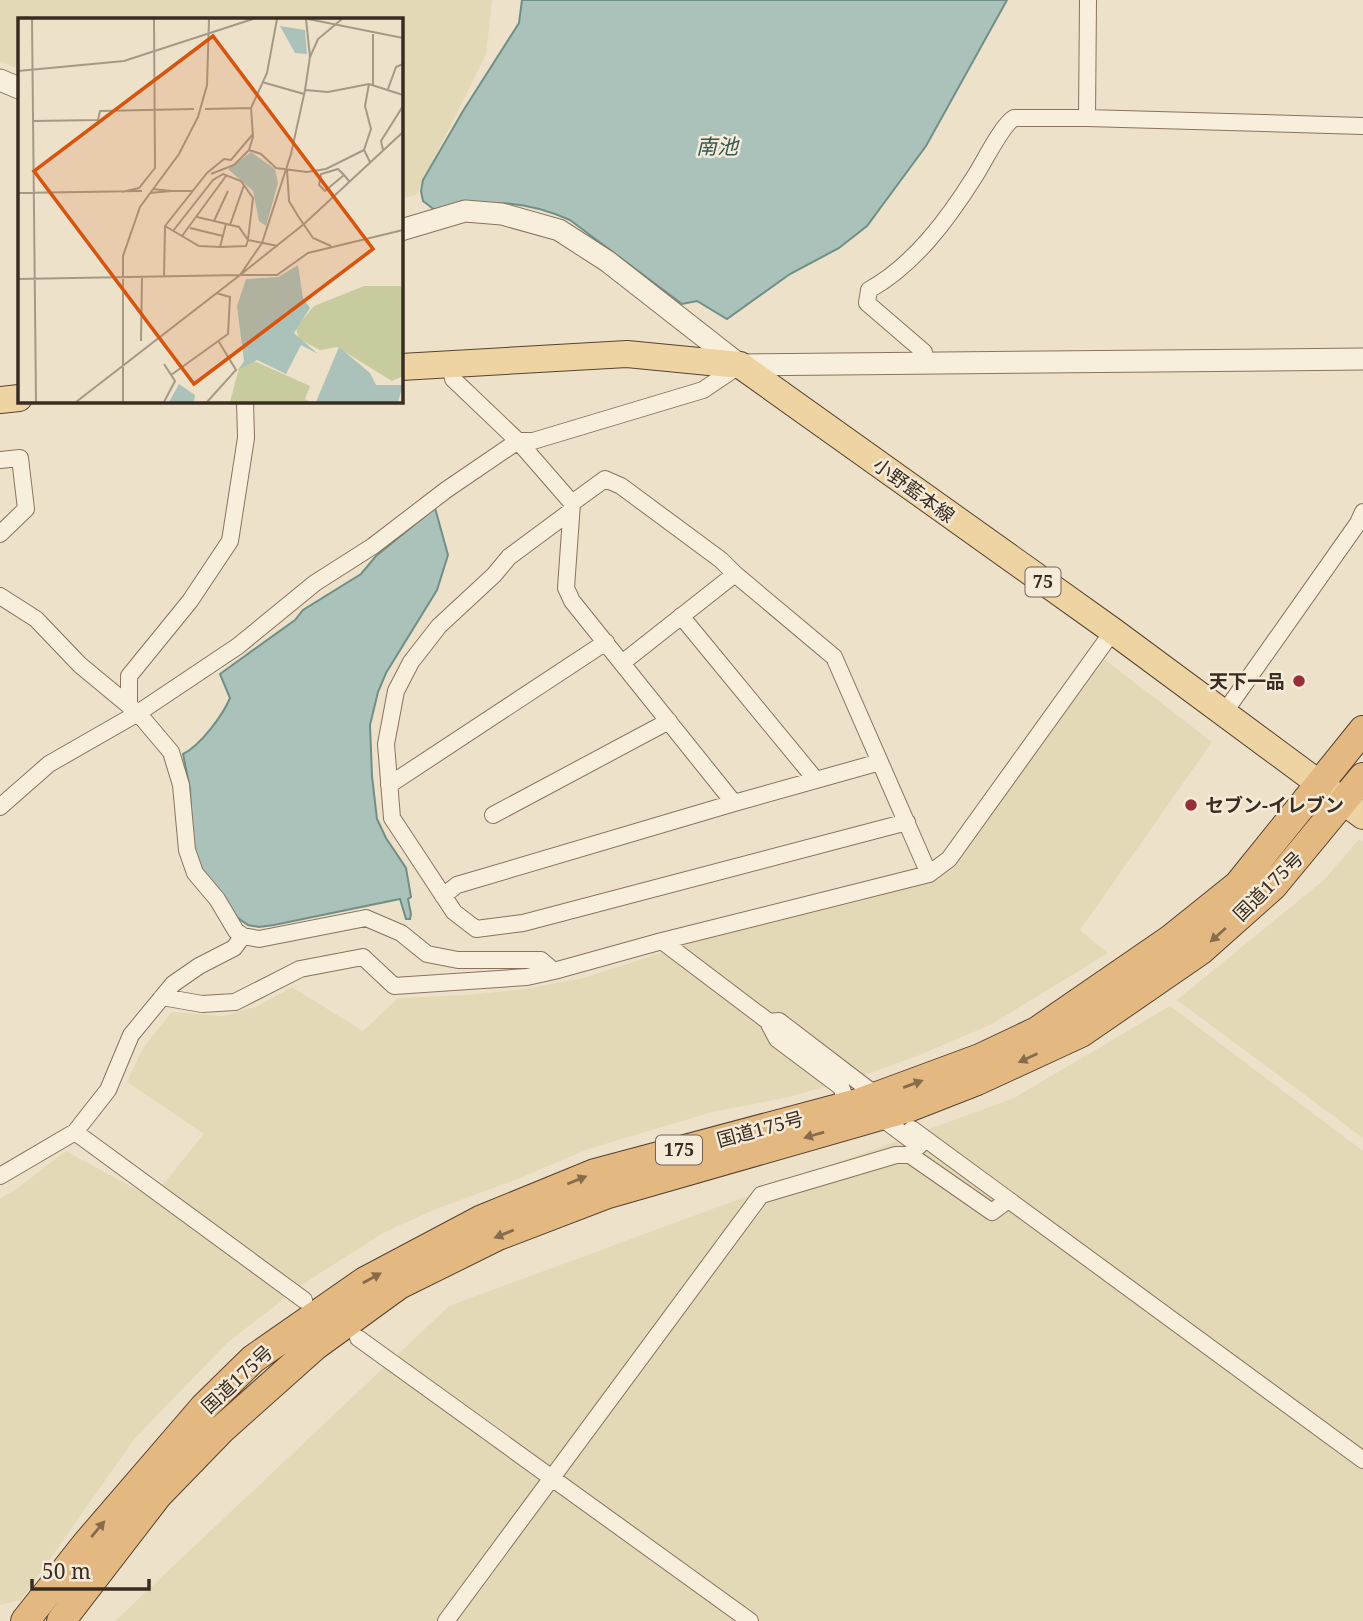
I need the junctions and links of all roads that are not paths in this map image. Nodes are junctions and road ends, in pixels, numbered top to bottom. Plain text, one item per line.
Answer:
1 (1088, 0) edge
2 (0, 80) edge
3 (18, 88) edge
4 (1087, 118) junction
5 (1363, 126) edge
6 (402, 230) edge
7 (1363, 359) edge
8 (925, 362) junction
9 (450, 364) junction
10 (740, 365) junction
11 (402, 367) edge
12 (18, 398) edge
13 (0, 400) edge
14 (245, 402) edge
15 (518, 441) junction
16 (0, 460) edge
17 (572, 507) junction
18 (1363, 512) edge
19 (0, 534) edge
20 (735, 574) junction
21 (0, 596) edge
22 (681, 616) junction
23 (1113, 631) junction
24 (606, 642) junction
25 (622, 663) junction
26 (134, 710) junction
27 (1224, 713) junction
28 (669, 721) junction
29 (1363, 730) edge
30 (880, 762) junction
31 (1363, 777) edge
32 (816, 780) junction
33 (1321, 784) junction
34 (389, 785) junction
35 (734, 803) junction
36 (0, 807) edge
37 (1354, 809) edge
38 (493, 815) dead end
39 (907, 822) junction
40 (929, 874) junction
41 (443, 896) junction
42 (243, 936) junction
43 (662, 941) junction
44 (554, 971) junction
45 (162, 998) junction
46 (768, 1022) junction
47 (850, 1095) junction
48 (880, 1106) junction
49 (910, 1118) junction
50 (75, 1132) junction
51 (0, 1176) edge
52 (1008, 1200) junction
53 (331, 1319) junction
54 (1363, 1460) edge
55 (552, 1478) junction
56 (25, 1621) edge
57 (61, 1621) edge
58 (446, 1621) edge
59 (750, 1621) edge

1 - 4 street
2 - 3 street
4 - 5 street
4 - 8 street
6 - 10 street
7 - 8 street
8 - 10 street
9 - 10 main road, 小野藍本線 / 75
9 - 11 main road, 小野藍本線 / 75
9 - 15 street
10 - 15 street
10 - 23 main road, 小野藍本線 / 75
12 - 13 main road
14 - 26 street
15 - 17 street
15 - 26 street
16 - 19 street
17 - 20 street
17 - 24 street
17 - 34 street
18 - 27 street
20 - 22 street
20 - 30 street
21 - 26 street
22 - 25 street
22 - 32 street
23 - 27 main road, 小野藍本線 / 75
23 - 40 street
24 - 25 street
24 - 34 street
25 - 28 street
26 - 36 street
26 - 42 street
27 - 33 main road, 小野藍本線 / 75
28 - 35 street
28 - 38 street
29 - 33 highway, 国道175号 / 175
30 - 32 street
30 - 39 street
31 - 37 highway, 国道175号 / 175
32 - 35 street
33 - 37 main road, 小野藍本線 / 75
48 -> 33 highway, 国道175号 / 175
34 - 41 street
35 - 41 street
37 -> 49 highway, 国道175号 / 175
39 - 40 street
39 - 41 street
40 - 43 street
42 - 44 street
42 - 45 street
43 - 44 street
43 - 46 street
44 - 45 street
45 - 50 street
46 - 47 street
46 - 48 street
47 - 48 highway, 国道175号 / 175
53 -> 47 highway, 国道175号 / 175
48 - 49 highway, 国道175号 / 175
48 - 52 street
48 -> 53 highway, 国道175号 / 175
49 - 52 street
50 - 51 street
50 - 53 street
52 - 54 street
52 - 55 street
53 - 55 street
56 -> 53 highway, 国道175号 / 175
53 - 57 highway, 国道175号 / 175
55 - 58 street
55 - 59 street

